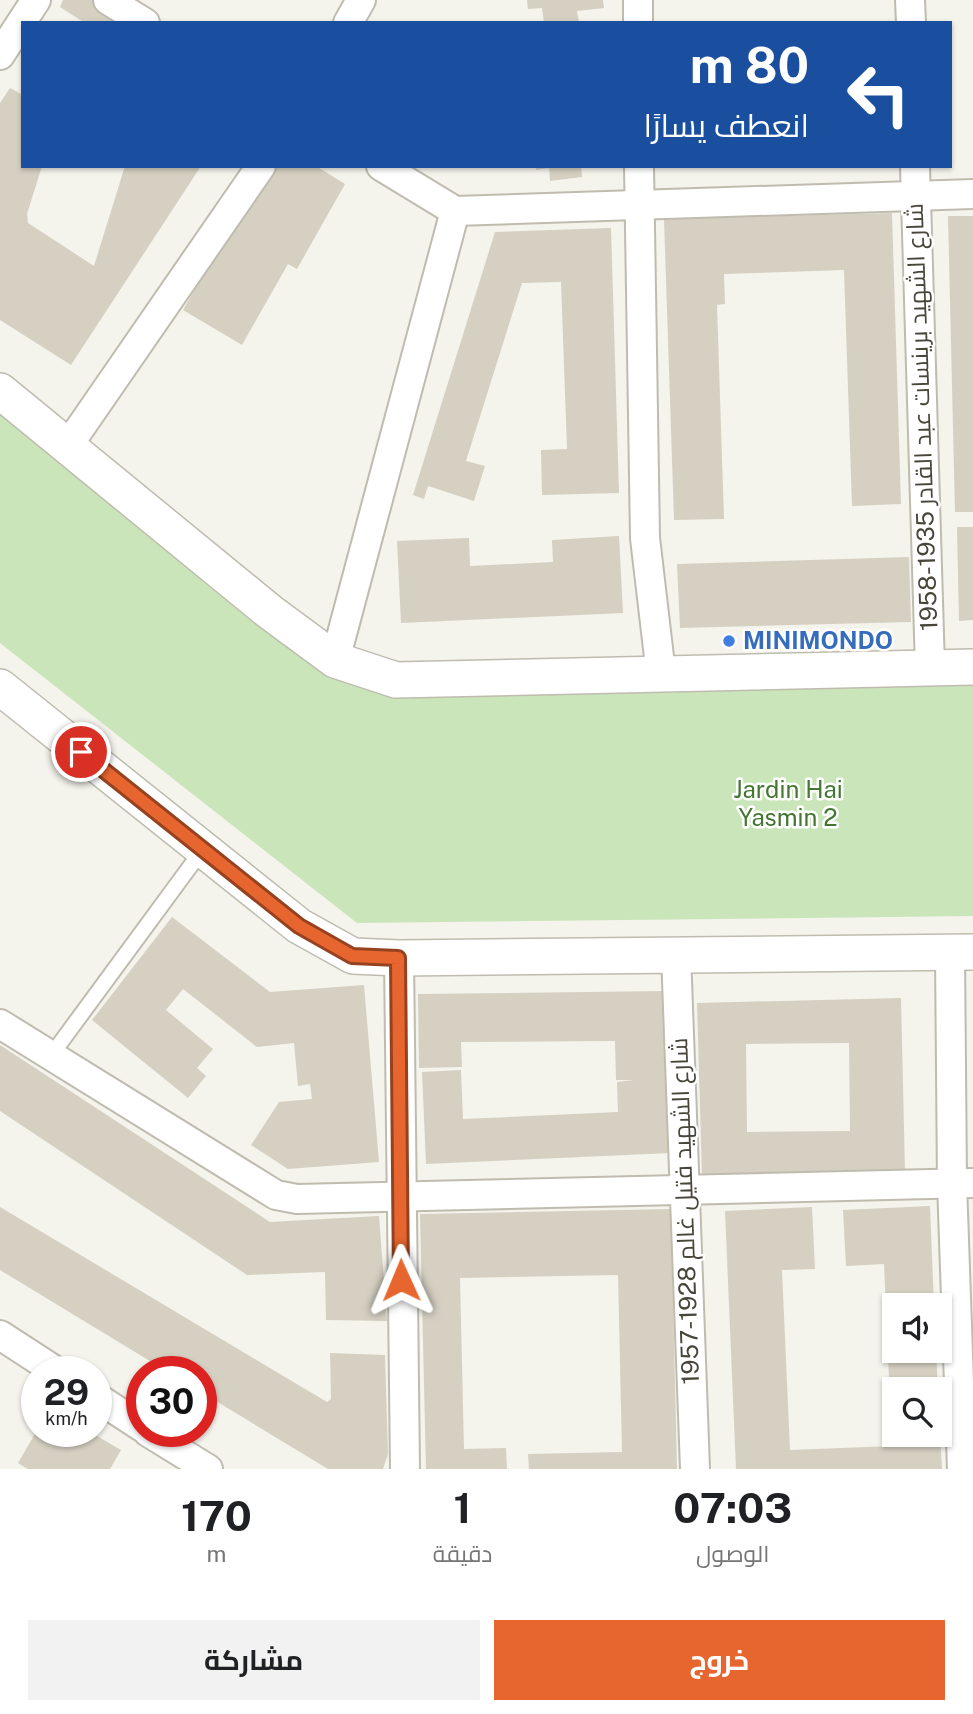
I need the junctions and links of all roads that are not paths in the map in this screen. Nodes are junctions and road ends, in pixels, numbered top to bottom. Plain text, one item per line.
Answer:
1 (36, 0) edge
2 (108, 0) edge
3 (361, 0) edge
4 (638, 0) edge
5 (910, 0) edge
6 (22, 21) edge
7 (142, 21) edge
8 (349, 21) edge
9 (638, 21) edge
10 (911, 21) edge
11 (21, 23) edge
12 (0, 55) edge
13 (260, 168) edge
14 (384, 168) edge
15 (639, 168) edge
16 (915, 168) edge
17 (973, 194) edge
18 (916, 195) junction
19 (639, 204) junction
20 (456, 211) junction
21 (0, 391) edge
22 (67, 447) junction
23 (335, 660) junction
24 (973, 667) edge
25 (930, 668) junction
26 (661, 674) junction
27 (0, 687) edge
28 (203, 849) junction
29 (962, 952) edge
30 (676, 953) junction
31 (398, 958) junction
32 (0, 1024) edge
33 (50, 1058) junction
34 (962, 1183) edge
35 (684, 1191) junction
36 (400, 1199) junction
37 (0, 1335) edge
38 (32, 1356) edge
39 (170, 1447) edge
40 (200, 1467) edge
41 (405, 1469) edge
42 (695, 1469) edge
43 (962, 1469) edge

1 - 6 street
2 - 7 street
3 - 8 street
4 - 9 street
5 - 10 street
11 - 12 street
13 - 22 street
14 - 20 street
15 - 19 street
16 - 18 street, شارع الشهيد برينسات عبد القادر 1935-1958
17 - 18 street
18 - 19 street
18 - 25 street, شارع الشهيد برينسات عبد القادر 1935-1958
19 - 20 street
19 - 26 street
20 - 23 street
21 - 22 street
22 - 23 street
23 - 26 street
24 - 25 street
25 - 26 street
27 - 28 street
28 - 31 street
28 - 33 lane
29 - 30 street
29 - 34 street
30 - 31 street
30 - 35 street, شارع الشهيد فتيل غالم 1928-1957
31 - 36 street
32 - 33 street
33 - 36 street
34 - 35 street
34 - 43 street
35 - 36 street
35 - 42 street, شارع الشهيد فتيل غالم 1928-1957
36 - 41 street
37 - 38 street
39 - 40 street

